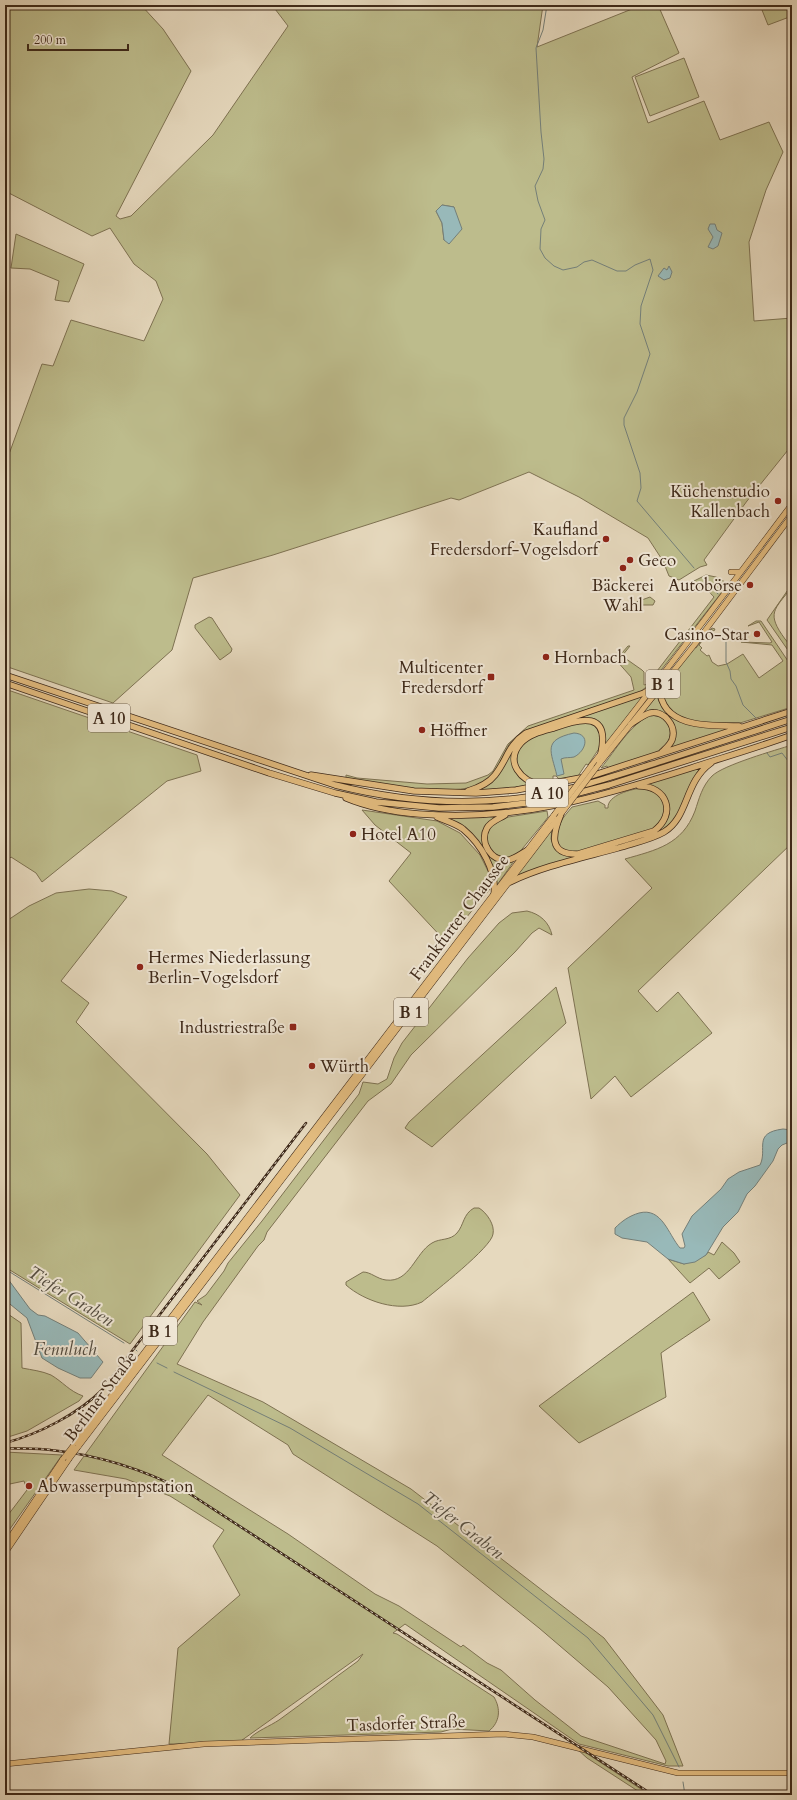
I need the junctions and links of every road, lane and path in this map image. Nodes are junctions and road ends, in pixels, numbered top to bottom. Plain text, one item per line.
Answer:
1 (792, 504) edge
2 (792, 515) edge
3 (730, 572) dead end
4 (740, 572) junction
5 (732, 581) junction
6 (737, 587) junction
7 (5, 675) edge
8 (5, 683) edge
9 (653, 688) junction
10 (660, 689) junction
11 (792, 711) edge
12 (792, 719) edge
13 (631, 724) junction
14 (745, 726) junction
15 (792, 727) edge
16 (792, 735) edge
17 (601, 753) junction
18 (659, 754) junction
19 (715, 760) junction
20 (295, 773) junction
21 (545, 786) junction
22 (635, 786) junction
23 (335, 793) junction
24 (464, 793) junction
25 (509, 814) junction
26 (561, 814) junction
27 (433, 815) junction
28 (528, 850) junction
29 (510, 882) junction
30 (494, 895) junction
31 (324, 1125) joint
32 (314, 1130) joint
33 (76, 1446) junction
34 (66, 1459) junction
35 (5, 1545) edge
36 (5, 1553) edge
37 (5, 1764) edge
38 (17, 1764) junction
39 (5, 1768) edge
40 (792, 1773) edge

1 - 4 main road, B 1
2 - 6 main road, B 1
3 - 4 main road
4 - 5 main road, B 1
5 - 6 main road
5 - 9 main road, B 1
6 - 10 main road, B 1
7 - 20 highway, A 10
8 - 23 highway, A 10
9 - 17 main road, B 1
9 - 24 highway
10 - 13 main road, B 1
10 - 14 highway
11 - 14 highway
12 - 20 highway, A 10
13 - 18 highway
13 - 26 main road, B 1, bridge
14 - 18 highway
15 - 23 highway, A 10
16 - 19 highway
17 - 21 highway
17 - 28 main road, Frankfurter Chaussee / B 1, bridge
18 - 21 highway
19 - 22 highway
19 - 29 highway
20 - 24 highway
21 - 24 highway
22 - 25 highway
22 - 26 highway
23 - 27 highway
25 - 27 highway
25 - 28 highway
26 - 29 main road, Frankfurter Chaussee / B 1
27 - 30 highway
28 - 30 main road, Frankfurter Chaussee / B 1
29 - 31 main road, Frankfurter Chaussee / B 1
30 - 32 main road, Frankfurter Chaussee / B 1
31 - 33 main road, Berliner Straße / B 1
32 - 33 main road, Berliner Straße / B 1
33 - 34 main road, Berliner Straße / B 1, bridge
34 - 35 main road, Berliner Straße / B 1
34 - 36 main road, Berliner Straße / B 1
37 - 38 main road, Tasdorfer Straße
38 - 39 main road, Tasdorfer Straße
38 - 40 main road, Tasdorfer Straße

